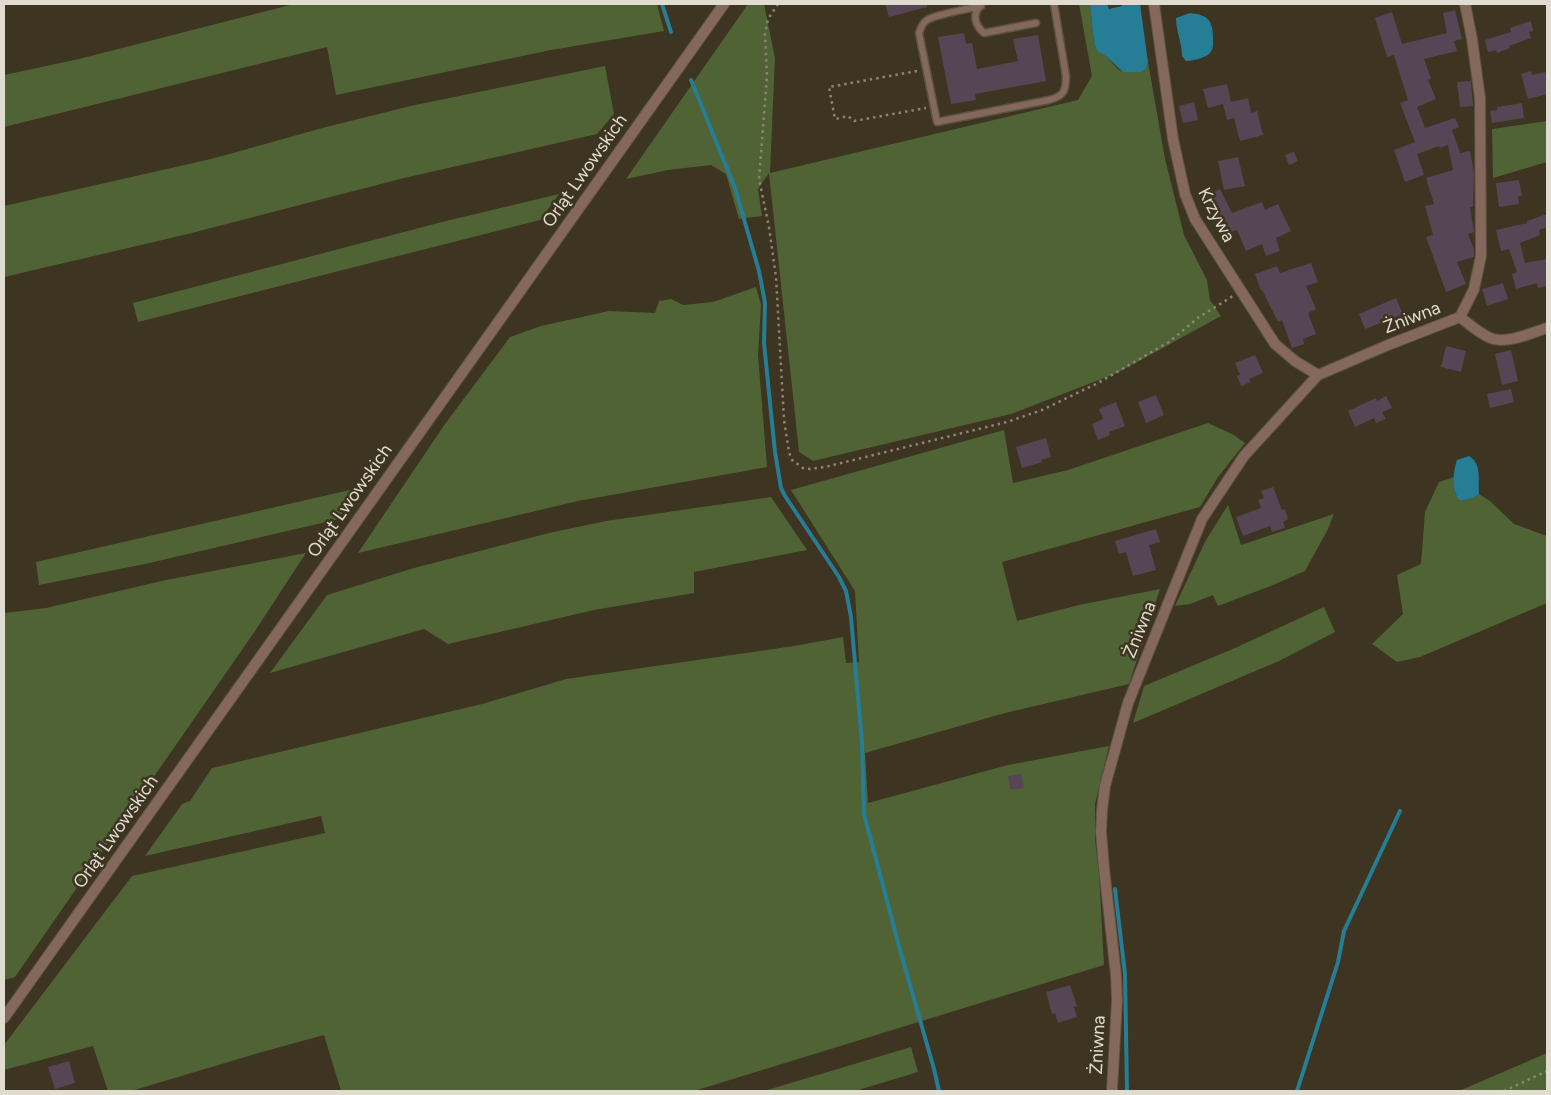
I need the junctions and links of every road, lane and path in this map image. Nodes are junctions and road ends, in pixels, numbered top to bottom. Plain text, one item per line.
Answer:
1 (724, 4) edge
2 (778, 4) edge
3 (1054, 4) edge
4 (1154, 4) edge
5 (1465, 4) edge
6 (982, 5) edge
7 (1036, 23) dead end
8 (926, 70) junction
9 (934, 107) junction
10 (1241, 291) junction
11 (1460, 317) junction
12 (1547, 328) edge
13 (1318, 375) junction
14 (4, 1018) edge
15 (1547, 1071) edge
16 (1112, 1091) edge
17 (1504, 1091) edge

1 - 14 street, Orląt Lwowskich
2 - 10 path
3 - 9 lane
4 - 10 street, Krzywa
5 - 11 street
6 - 7 lane
6 - 8 lane
8 - 9 lane
8 - 9 path
10 - 13 street, Krzywa
11 - 12 street
11 - 13 street, Żniwna
13 - 16 street, Żniwna
15 - 17 path

